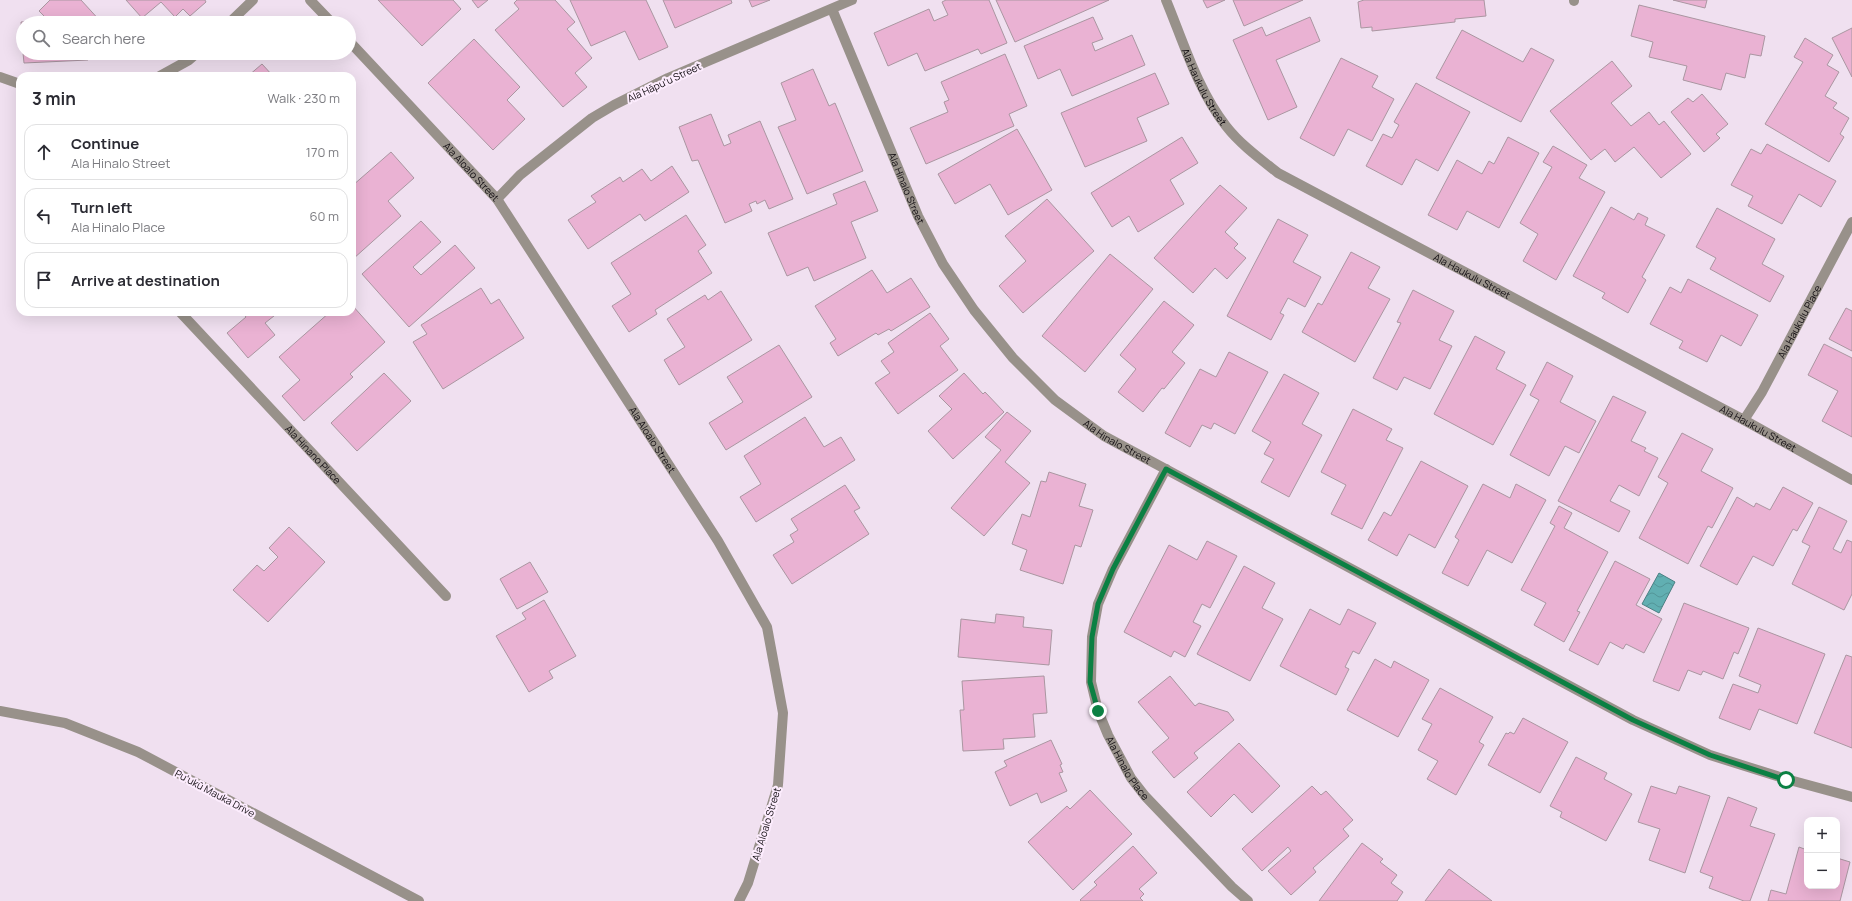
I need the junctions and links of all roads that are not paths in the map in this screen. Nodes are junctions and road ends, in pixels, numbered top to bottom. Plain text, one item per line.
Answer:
1 (253, 0) edge
2 (310, 0) edge
3 (852, 0) edge
4 (1166, 0) edge
5 (832, 9) junction
6 (236, 16) edge
7 (325, 16) edge
8 (356, 48) edge
9 (189, 60) edge
10 (167, 72) edge
11 (0, 77) edge
12 (16, 83) edge
13 (497, 199) junction
14 (1852, 222) edge
15 (184, 316) edge
16 (1744, 420) junction
17 (1166, 469) junction
18 (1852, 480) edge
19 (446, 596) dead end
20 (0, 711) edge
21 (1852, 796) edge
22 (419, 901) edge
23 (739, 901) edge
24 (1248, 901) edge

1 - 6 street
2 - 7 street
3 - 5 street, Ala Hāpuʻu Street
4 - 16 street, Ala Haukulu Street
5 - 13 street, Ala Hāpuʻu Street
5 - 17 street, Ala Hinalo Street
8 - 13 street, Ala Aloalo Street
9 - 10 street
11 - 12 street
13 - 23 street, Ala Aloalo Street
14 - 16 street, Ala Haukulu Place
15 - 19 street, Ala Hinano Place
16 - 18 street, Ala Haukulu Street
17 - 21 street, Ala Hinalo Street
17 - 24 street, Ala Hinalo Place
20 - 22 street, Puʻukū Mauka Drive

